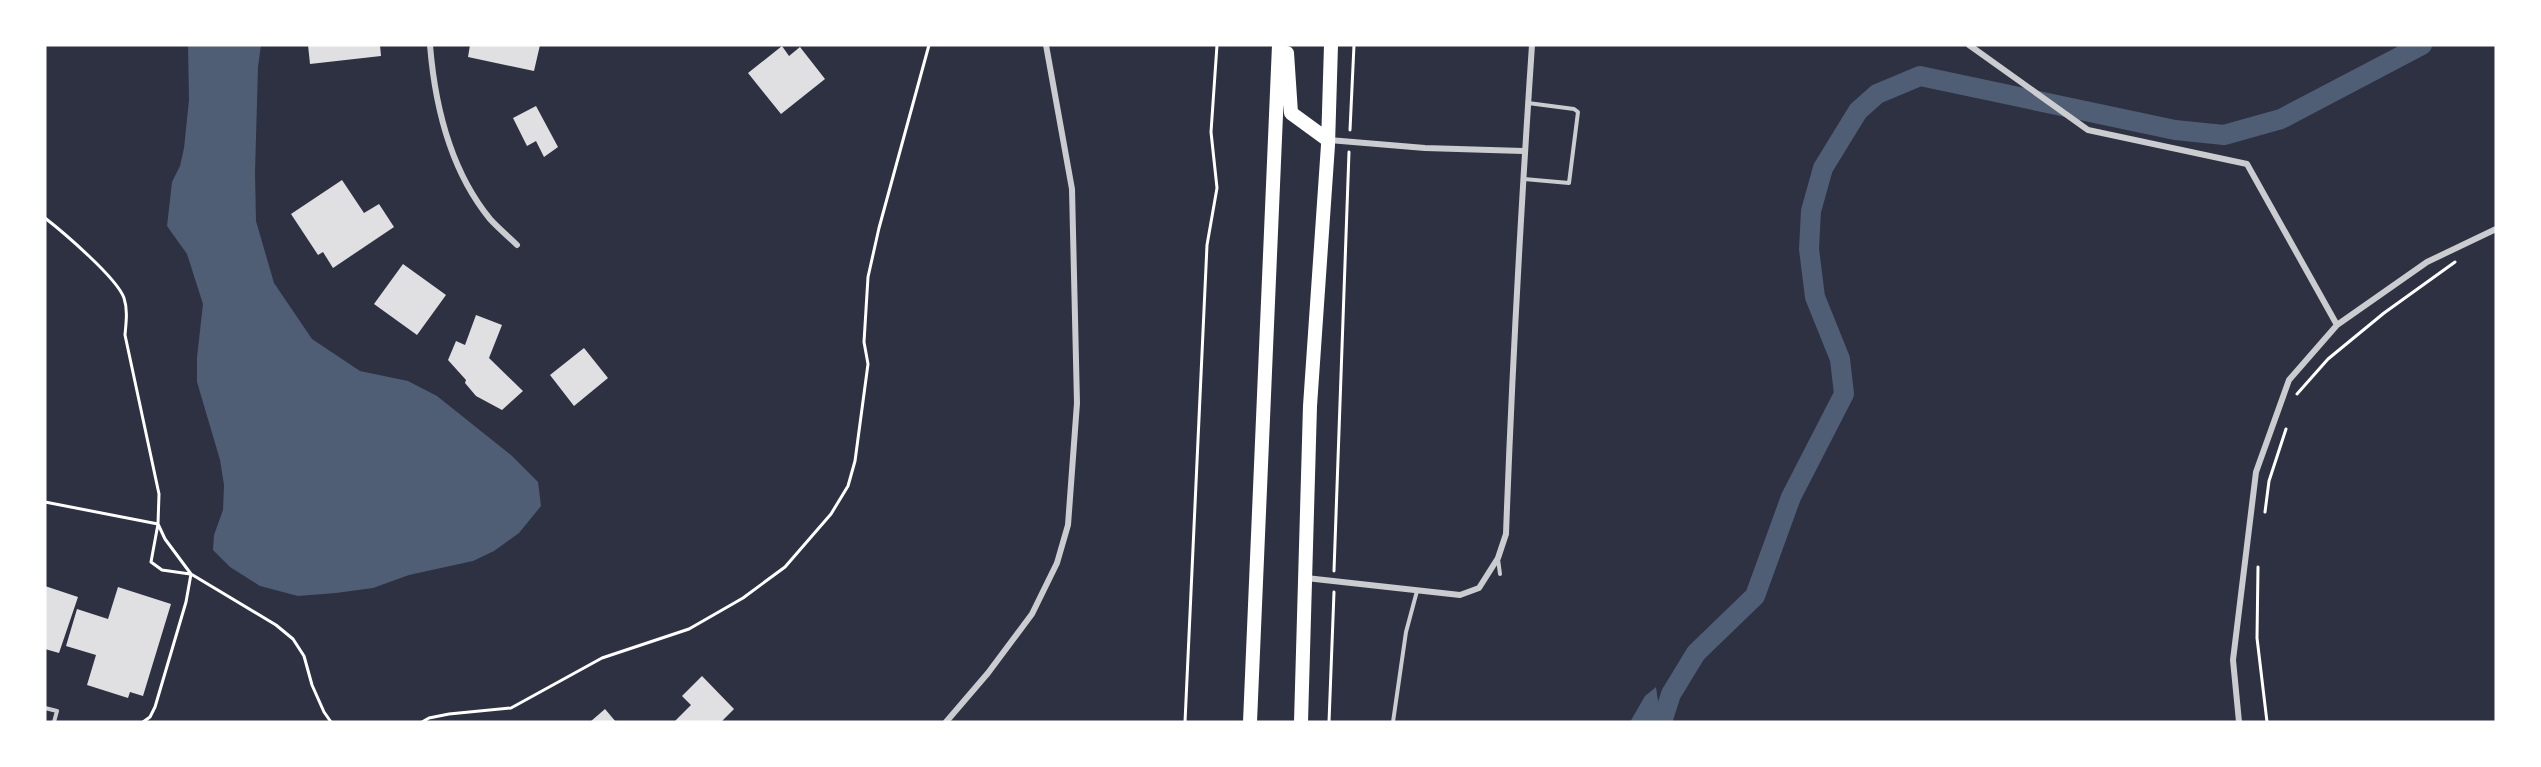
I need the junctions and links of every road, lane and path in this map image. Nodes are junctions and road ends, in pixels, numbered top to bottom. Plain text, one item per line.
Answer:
1 (430, 45) edge
2 (929, 45) edge
3 (1046, 45) edge
4 (1217, 45) edge
5 (1280, 45) edge
6 (1286, 45) edge
7 (1331, 45) edge
8 (1354, 45) edge
9 (1532, 45) edge
10 (1969, 45) edge
11 (1528, 102) junction
12 (1328, 140) junction
13 (1350, 142) junction
14 (1523, 151) junction
15 (1522, 179) junction
16 (45, 219) edge
17 (2496, 229) edge
18 (517, 245) dead end
19 (2457, 260) dead end
20 (2337, 325) junction
21 (2297, 395) dead end
22 (2287, 427) dead end
23 (45, 502) edge
24 (2265, 516) dead end
25 (158, 524) junction
26 (1498, 558) junction
27 (2258, 562) dead end
28 (191, 574) junction
29 (1500, 574) dead end
30 (1306, 578) junction
31 (1334, 581) junction
32 (1418, 590) junction
33 (45, 708) edge
34 (54, 722) edge
35 (143, 722) edge
36 (331, 722) edge
37 (422, 722) edge
38 (946, 722) edge
39 (1185, 722) edge
40 (1250, 722) edge
41 (1302, 722) edge
42 (1329, 722) edge
43 (1393, 722) edge
44 (2239, 722) edge
45 (2267, 722) edge

1 - 18 street
2 - 37 path
3 - 38 street
4 - 39 path
5 - 40 highway
6 - 12 highway
7 - 12 highway
8 - 13 path
9 - 11 street
10 - 20 street
11 - 14 street
11 - 15 lane
12 - 13 street
12 - 30 highway
13 - 14 street
13 - 31 path
14 - 15 street
15 - 26 street
16 - 25 path
17 - 20 street
19 - 21 path
20 - 44 street
22 - 24 path
23 - 25 path
25 - 28 path
25 - 28 path
26 - 29 lane
26 - 32 street
27 - 45 path
28 - 35 path
28 - 36 path
30 - 31 street
30 - 41 highway
31 - 32 street
31 - 42 path
32 - 43 lane
33 - 34 lane

